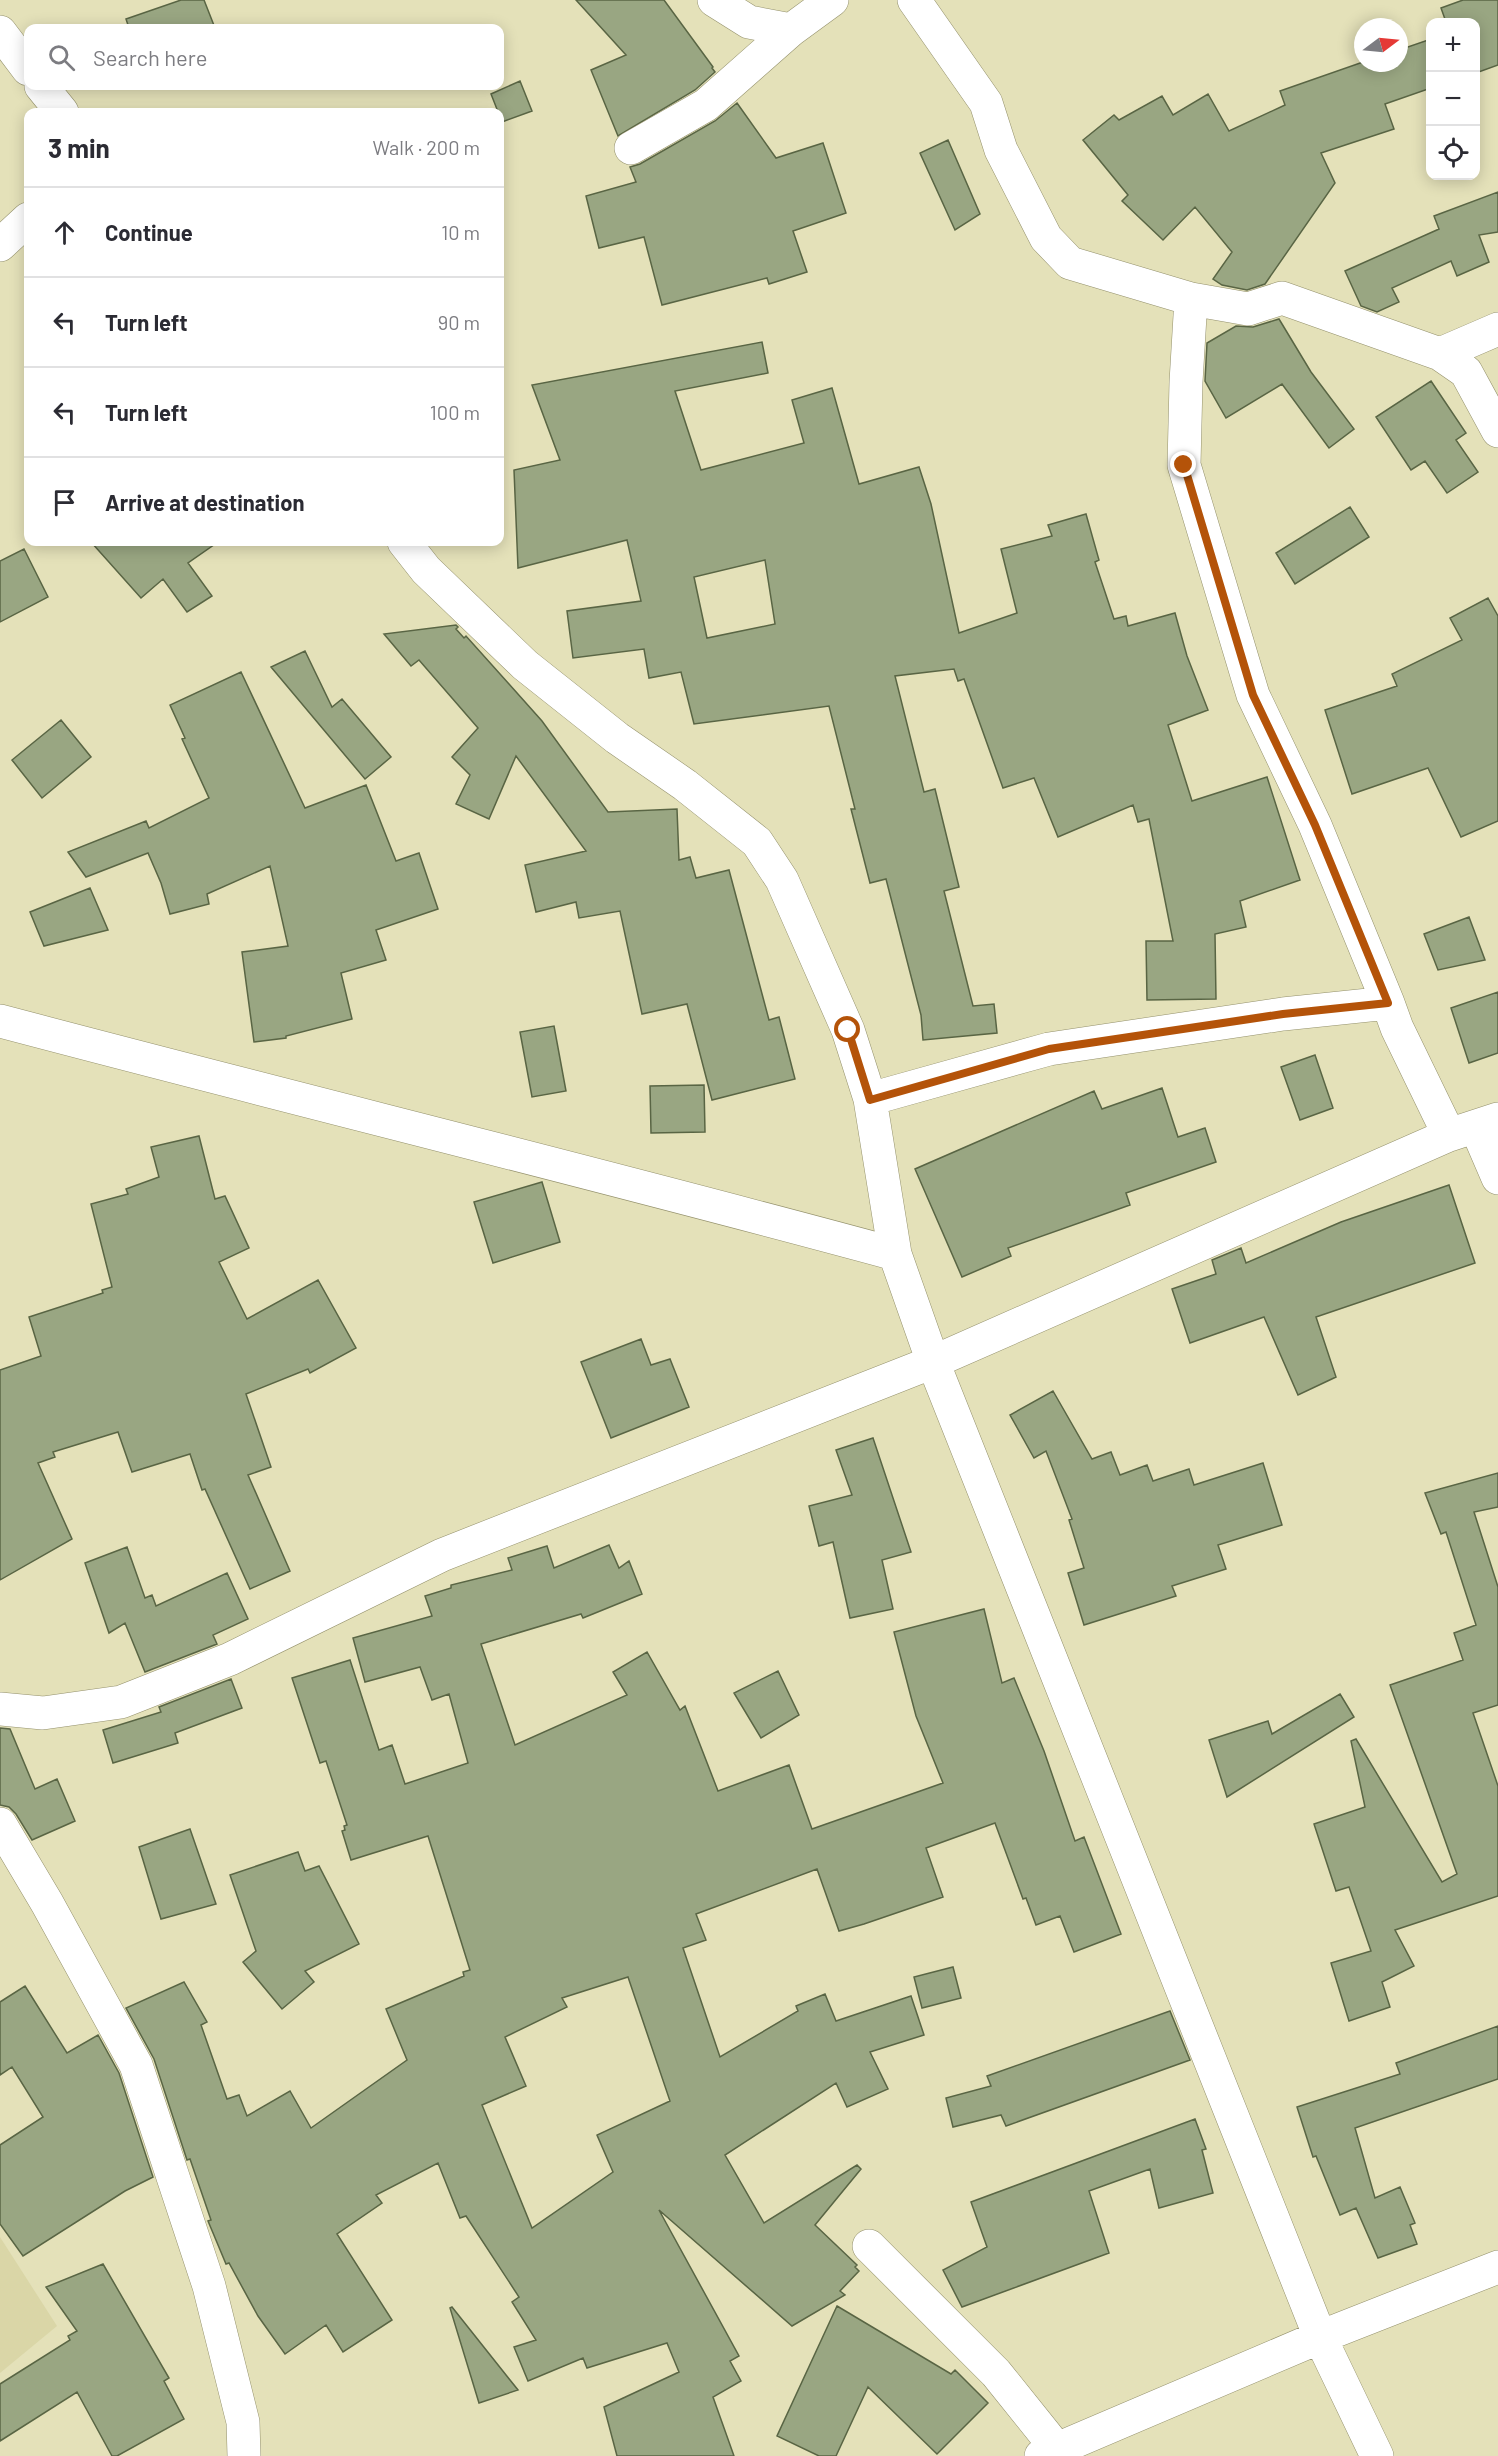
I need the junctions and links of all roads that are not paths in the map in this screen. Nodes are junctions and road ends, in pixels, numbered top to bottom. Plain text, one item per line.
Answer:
1 (714, 0) edge
2 (832, 0) edge
3 (914, 0) edge
4 (791, 30) junction
5 (0, 32) edge
6 (24, 64) edge
7 (44, 90) edge
8 (59, 108) edge
9 (631, 148) dead end
10 (24, 223) edge
11 (0, 245) edge
12 (1191, 299) junction
13 (1498, 329) edge
14 (1440, 354) junction
15 (1498, 431) edge
16 (407, 546) edge
17 (1388, 1003) junction
18 (0, 1021) edge
19 (870, 1100) junction
20 (1474, 1127) edge
21 (1498, 1178) edge
22 (895, 1254) junction
23 (933, 1362) junction
24 (0, 1709) edge
25 (0, 1824) edge
26 (869, 2246) dead end
27 (1498, 2267) edge
28 (1320, 2337) junction
29 (243, 2422) junction
30 (1049, 2452) edge
31 (226, 2456) edge
32 (244, 2456) edge
33 (1377, 2456) edge

1 - 4 street
2 - 4 street
3 - 12 street
4 - 9 street
5 - 6 street
7 - 8 street
10 - 11 street
12 - 14 street
12 - 17 street
13 - 14 street
14 - 15 street
16 - 19 street
17 - 19 street
17 - 20 street
18 - 22 street
19 - 22 street
20 - 21 street
20 - 23 street
22 - 23 street
23 - 24 street
23 - 28 street
25 - 29 street
26 - 30 street
27 - 28 street
28 - 30 street
28 - 33 street
29 - 31 street
29 - 32 street

